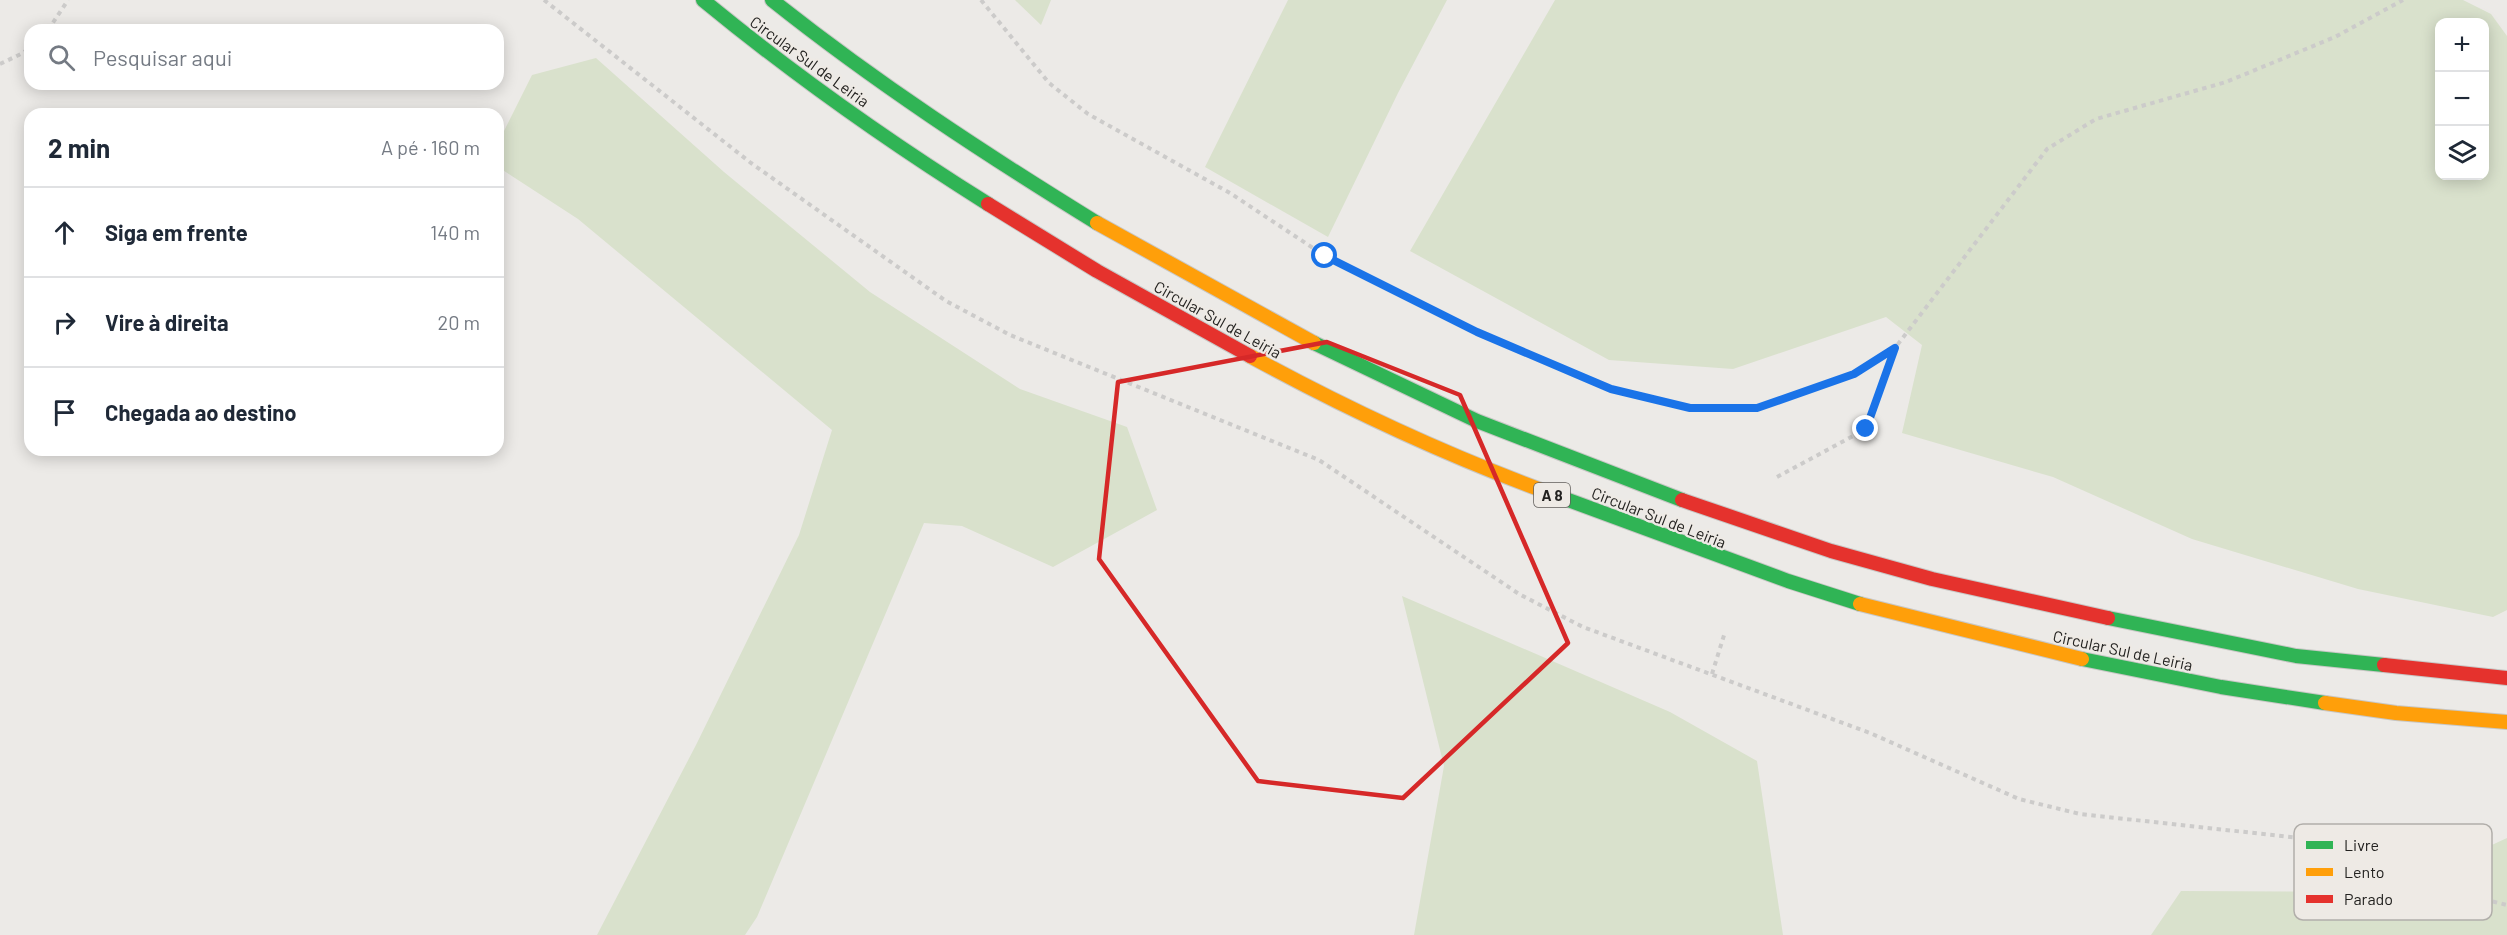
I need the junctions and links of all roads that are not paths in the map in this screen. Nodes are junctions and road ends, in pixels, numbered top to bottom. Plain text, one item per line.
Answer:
1 (703, 0) edge
2 (772, 0) edge
3 (2507, 678) edge
4 (2507, 722) edge

1 - 4 highway, Circular Sul de Leiria / A 8
2 - 3 highway, Circular Sul de Leiria / A 8

